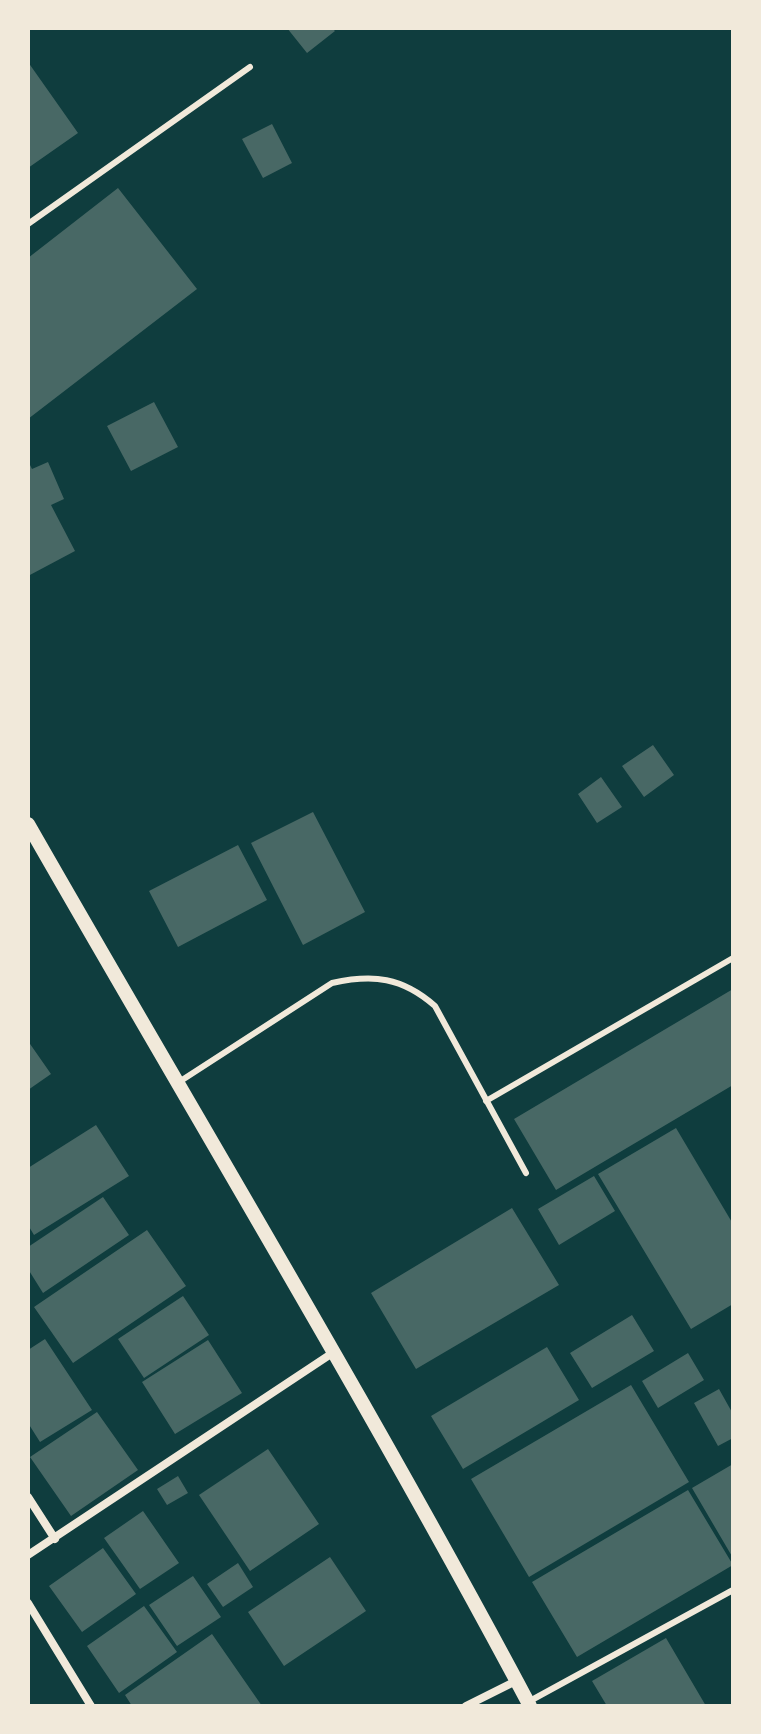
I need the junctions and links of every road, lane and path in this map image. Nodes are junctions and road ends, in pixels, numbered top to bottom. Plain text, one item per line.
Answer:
1 (250, 67) dead end
2 (28, 224) edge
3 (28, 824) edge
4 (733, 958) edge
5 (176, 1084) junction
6 (486, 1101) junction
7 (526, 1173) dead end
8 (334, 1351) junction
9 (28, 1497) edge
10 (55, 1539) junction
11 (28, 1555) edge
12 (733, 1590) edge
13 (28, 1603) edge
14 (516, 1681) junction
15 (529, 1704) edge
16 (91, 1706) edge
17 (466, 1706) edge

1 - 2 lane
3 - 5 street
4 - 6 lane
5 - 6 lane
5 - 8 street
6 - 7 lane
8 - 10 street
8 - 14 street
9 - 10 street
10 - 11 street
12 - 15 lane
13 - 16 street
14 - 15 street
14 - 17 street

